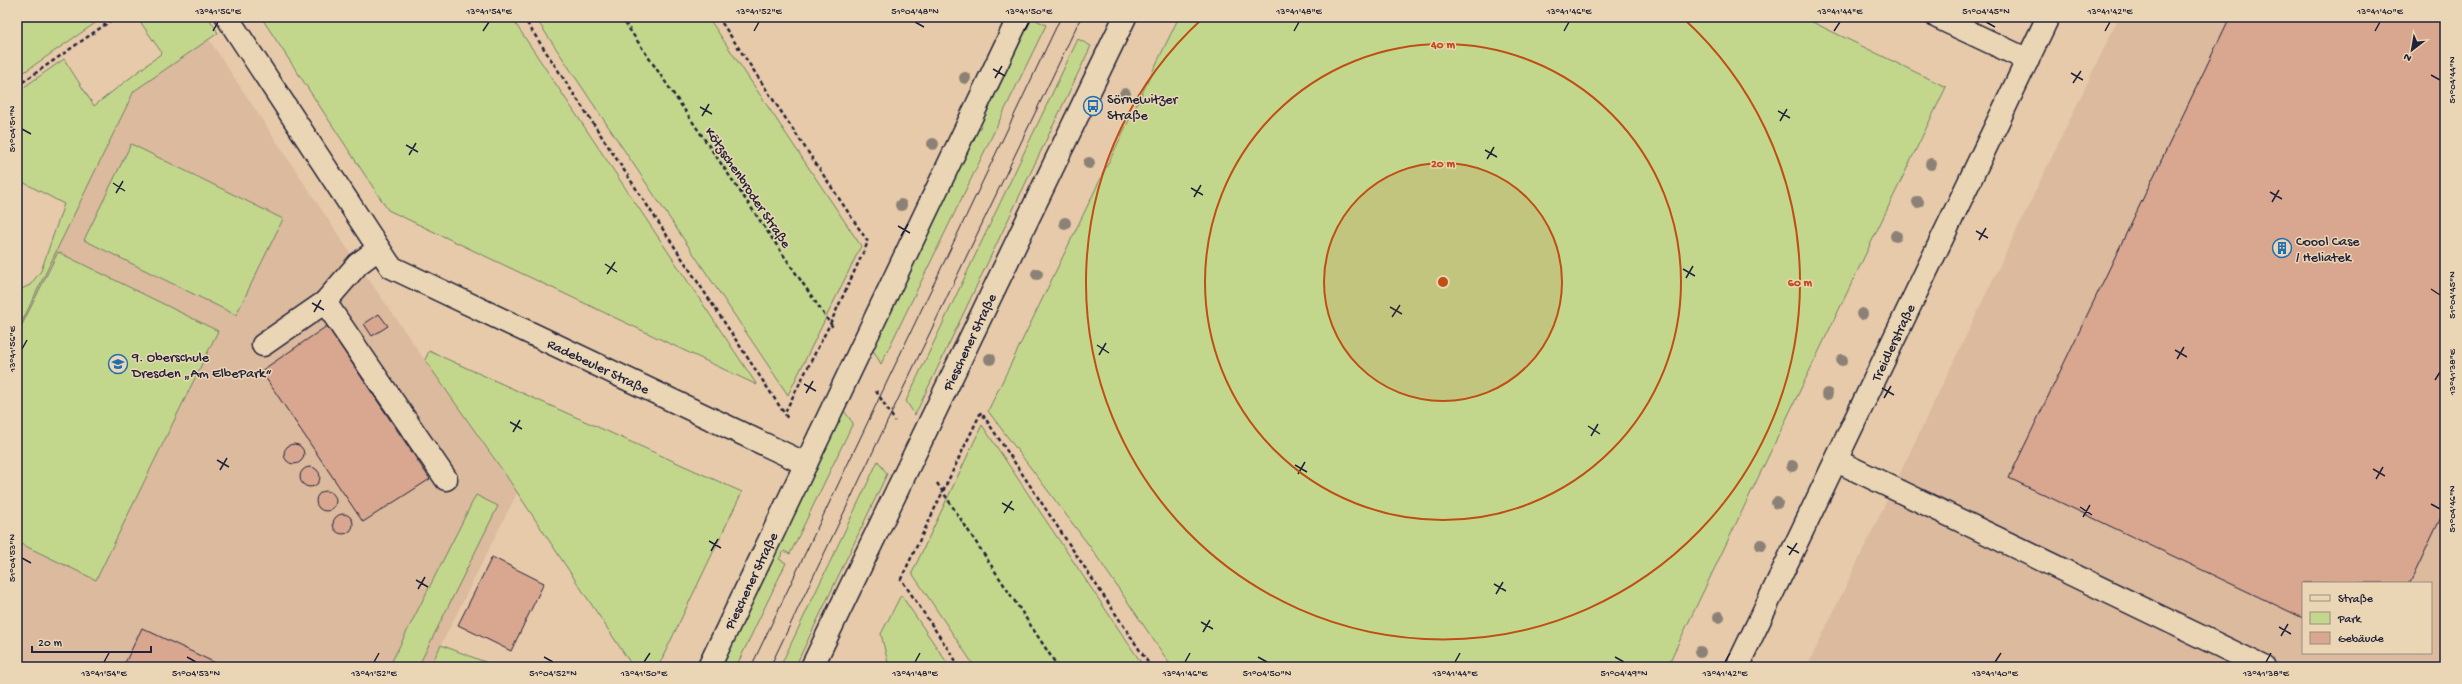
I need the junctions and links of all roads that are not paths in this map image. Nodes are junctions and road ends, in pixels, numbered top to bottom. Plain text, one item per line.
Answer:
1 (226, 17) edge
2 (1019, 17) edge
3 (1125, 17) edge
4 (1938, 17) edge
5 (2048, 17) edge
6 (2028, 60) junction
7 (378, 249) junction
8 (325, 302) junction
9 (264, 345) dead end
10 (1837, 461) junction
11 (806, 464) junction
12 (446, 478) dead end
13 (709, 667) edge
14 (812, 667) edge
15 (1738, 667) edge
16 (2264, 667) edge

1 - 7 street
2 - 11 street, Pieschener Straße
3 - 14 street, Pieschener Straße
4 - 6 street
5 - 6 street, Treidlerstraße
6 - 10 street, Treidlerstraße
7 - 8 street
7 - 11 street, Radebeuler Straße
8 - 9 street
8 - 12 street
10 - 15 street, Treidlerstraße
10 - 16 street
11 - 13 street, Pieschener Straße

